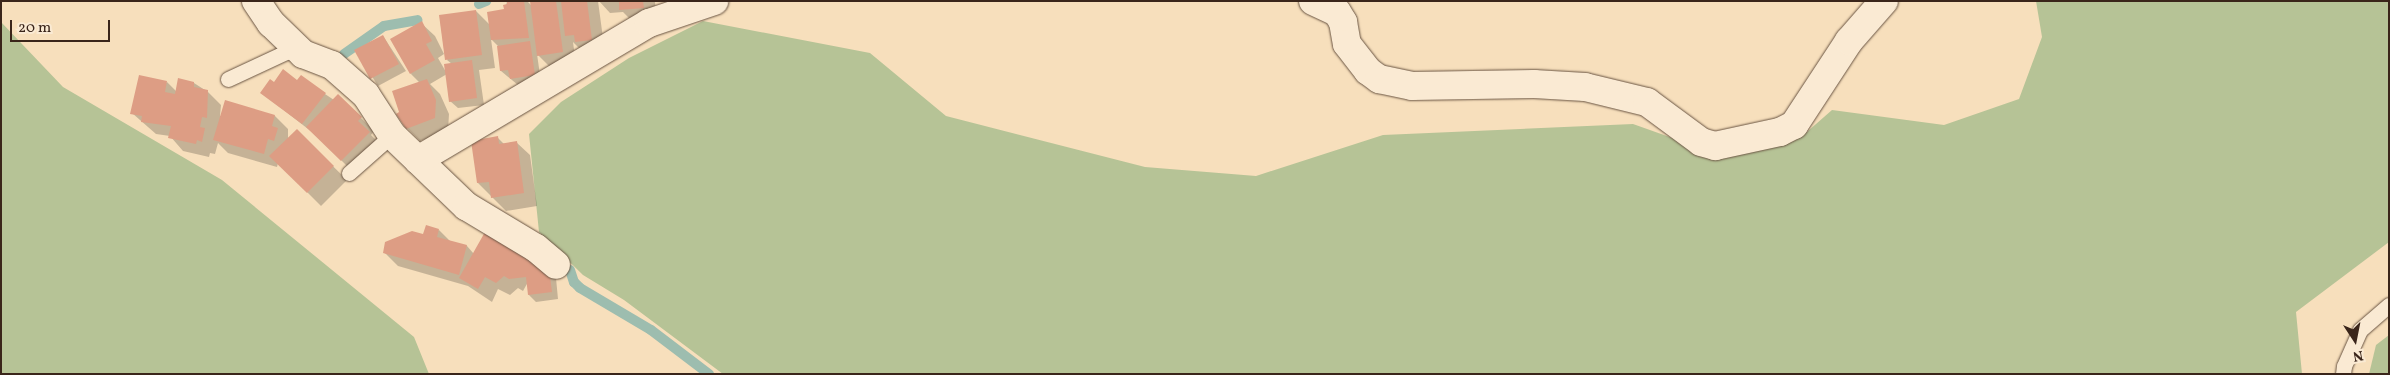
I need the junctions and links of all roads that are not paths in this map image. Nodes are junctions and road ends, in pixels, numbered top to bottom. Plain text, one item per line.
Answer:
1 (256, 1) edge
2 (714, 1) edge
3 (1313, 1) edge
4 (1884, 1) edge
5 (294, 45) junction
6 (228, 79) dead end
7 (392, 135) junction
8 (418, 160) junction
9 (349, 173) dead end
10 (556, 264) dead end
11 (2389, 305) edge
12 (2344, 374) edge

1 - 5 street
2 - 8 street
3 - 4 street
5 - 6 lane
5 - 7 street
7 - 8 street
7 - 9 lane
8 - 10 street
11 - 12 lane

